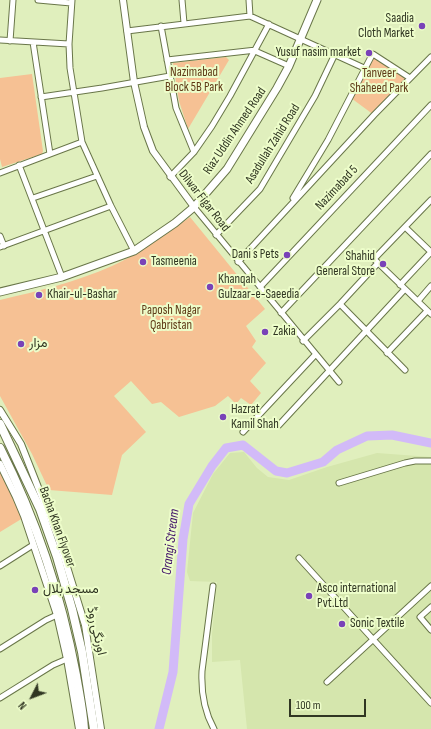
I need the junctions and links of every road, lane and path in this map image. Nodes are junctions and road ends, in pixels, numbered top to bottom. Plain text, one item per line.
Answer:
1 (13, 0) edge
2 (38, 0) edge
3 (124, 0) edge
4 (182, 0) edge
5 (249, 0) edge
6 (317, 0) edge
7 (72, 1) edge
8 (250, 16) junction
9 (184, 23) junction
10 (269, 24) junction
11 (161, 26) junction
12 (127, 31) junction
13 (301, 38) junction
14 (0, 40) edge
15 (10, 41) junction
16 (33, 42) junction
17 (69, 44) junction
18 (255, 50) junction
19 (335, 54) junction
20 (431, 57) edge
21 (167, 60) junction
22 (289, 66) junction
23 (364, 68) junction
24 (170, 76) junction
25 (410, 78) junction
26 (134, 82) junction
27 (73, 92) junction
28 (41, 97) junction
29 (431, 105) edge
30 (82, 142) junction
31 (194, 152) junction
32 (50, 154) junction
33 (431, 154) edge
34 (19, 165) junction
35 (0, 173) edge
36 (97, 176) junction
37 (170, 177) junction
38 (33, 198) junction
39 (431, 200) edge
40 (111, 206) junction
41 (194, 207) junction
42 (287, 208) junction
43 (405, 227) junction
44 (44, 231) junction
45 (216, 235) junction
46 (0, 236) edge
47 (2, 247) edge
48 (134, 251) junction
49 (431, 252) edge
50 (238, 262) junction
51 (378, 263) junction
52 (62, 277) junction
53 (400, 285) junction
54 (431, 286) edge
55 (260, 288) junction
56 (405, 289) junction
57 (0, 292) edge
58 (418, 301) junction
59 (340, 304) junction
60 (429, 312) edge
61 (281, 313) junction
62 (366, 331) junction
63 (304, 341) junction
64 (387, 353) junction
65 (315, 354) junction
66 (328, 370) junction
67 (405, 370) dead end
68 (339, 382) dead end
69 (0, 410) edge
70 (279, 424) dead end
71 (2, 428) edge
72 (243, 432) dead end
73 (0, 448) edge
74 (431, 461) edge
75 (0, 464) edge
76 (339, 483) dead end
77 (33, 545) junction
78 (299, 558) dead end
79 (0, 566) edge
80 (213, 586) dead end
81 (431, 586) edge
82 (431, 607) edge
83 (57, 615) junction
84 (431, 630) edge
85 (373, 640) junction
86 (0, 650) edge
87 (67, 659) junction
88 (327, 682) dead end
89 (0, 698) edge
90 (431, 703) edge
91 (78, 729) edge
92 (84, 729) edge
93 (94, 729) edge
94 (101, 729) edge
95 (214, 729) edge

1 - 15 street
2 - 7 street
3 - 12 street, Dilwar Figar Road
4 - 9 street
5 - 8 street
6 - 13 main road, Riaz Uddin Ahmed Road
7 - 17 street
8 - 9 street
8 - 10 street
9 - 11 street
10 - 13 street
10 - 18 street
11 - 12 street
11 - 21 street
12 - 26 street, Dilwar Figar Road
13 - 19 street
13 - 22 main road, Riaz Uddin Ahmed Road
14 - 15 street
15 - 16 street
16 - 17 street
16 - 28 street
17 - 27 street
18 - 21 street
18 - 22 street
18 - 31 street
19 - 23 street
19 - 45 street, Asadullah Zahid Road
20 - 25 street
21 - 24 street
22 - 41 main road, Riaz Uddin Ahmed Road
23 - 25 street
23 - 42 street
24 - 26 street
24 - 31 street
25 - 42 street
26 - 27 street
26 - 37 street, Dilwar Figar Road
27 - 28 street
27 - 30 street
28 - 32 street
29 - 55 street, Nazimabad 5
30 - 32 street
30 - 36 street
31 - 37 street
32 - 34 street
33 - 61 street
34 - 35 street
34 - 38 street
36 - 38 street
36 - 40 street
37 - 41 street, Dilwar Figar Road
38 - 44 street
39 - 43 street
40 - 44 street
40 - 48 street
41 - 45 street, Dilwar Figar Road
41 - 48 main road, Riaz Uddin Ahmed Road
42 - 50 street
43 - 49 street
43 - 51 street
44 - 47 street
44 - 52 street
45 - 50 street, Dilwar Figar Road
46 - 47 street
48 - 52 main road, Riaz Uddin Ahmed Road
49 - 53 street
50 - 55 street, Dilwar Figar Road
51 - 53 street
51 - 59 street
52 - 57 main road, Riaz Uddin Ahmed Road
53 - 56 street
54 - 58 street
55 - 61 street, Dilwar Figar Road
56 - 58 street
56 - 62 street
58 - 60 street
59 - 62 street
59 - 63 street
60 - 64 street
61 - 63 street, Dilwar Figar Road
62 - 64 street
62 - 66 street
63 - 65 street, Dilwar Figar Road
64 - 67 street
65 - 66 street, Dilwar Figar Road
65 - 72 street
66 - 68 street, Dilwar Figar Road
66 - 70 street
69 - 94 street, اورنگی روڈ
71 - 93 main road, Bacha Khan Flyover
73 - 92 main road, Bacha Khan Flyover
74 - 76 street
75 - 77 street
77 - 79 street
77 - 83 street
78 - 85 street
80 - 95 street
81 - 85 street
82 - 84 street
83 - 86 street
83 - 87 street
85 - 88 street
85 - 90 street
87 - 89 street
87 - 91 street

